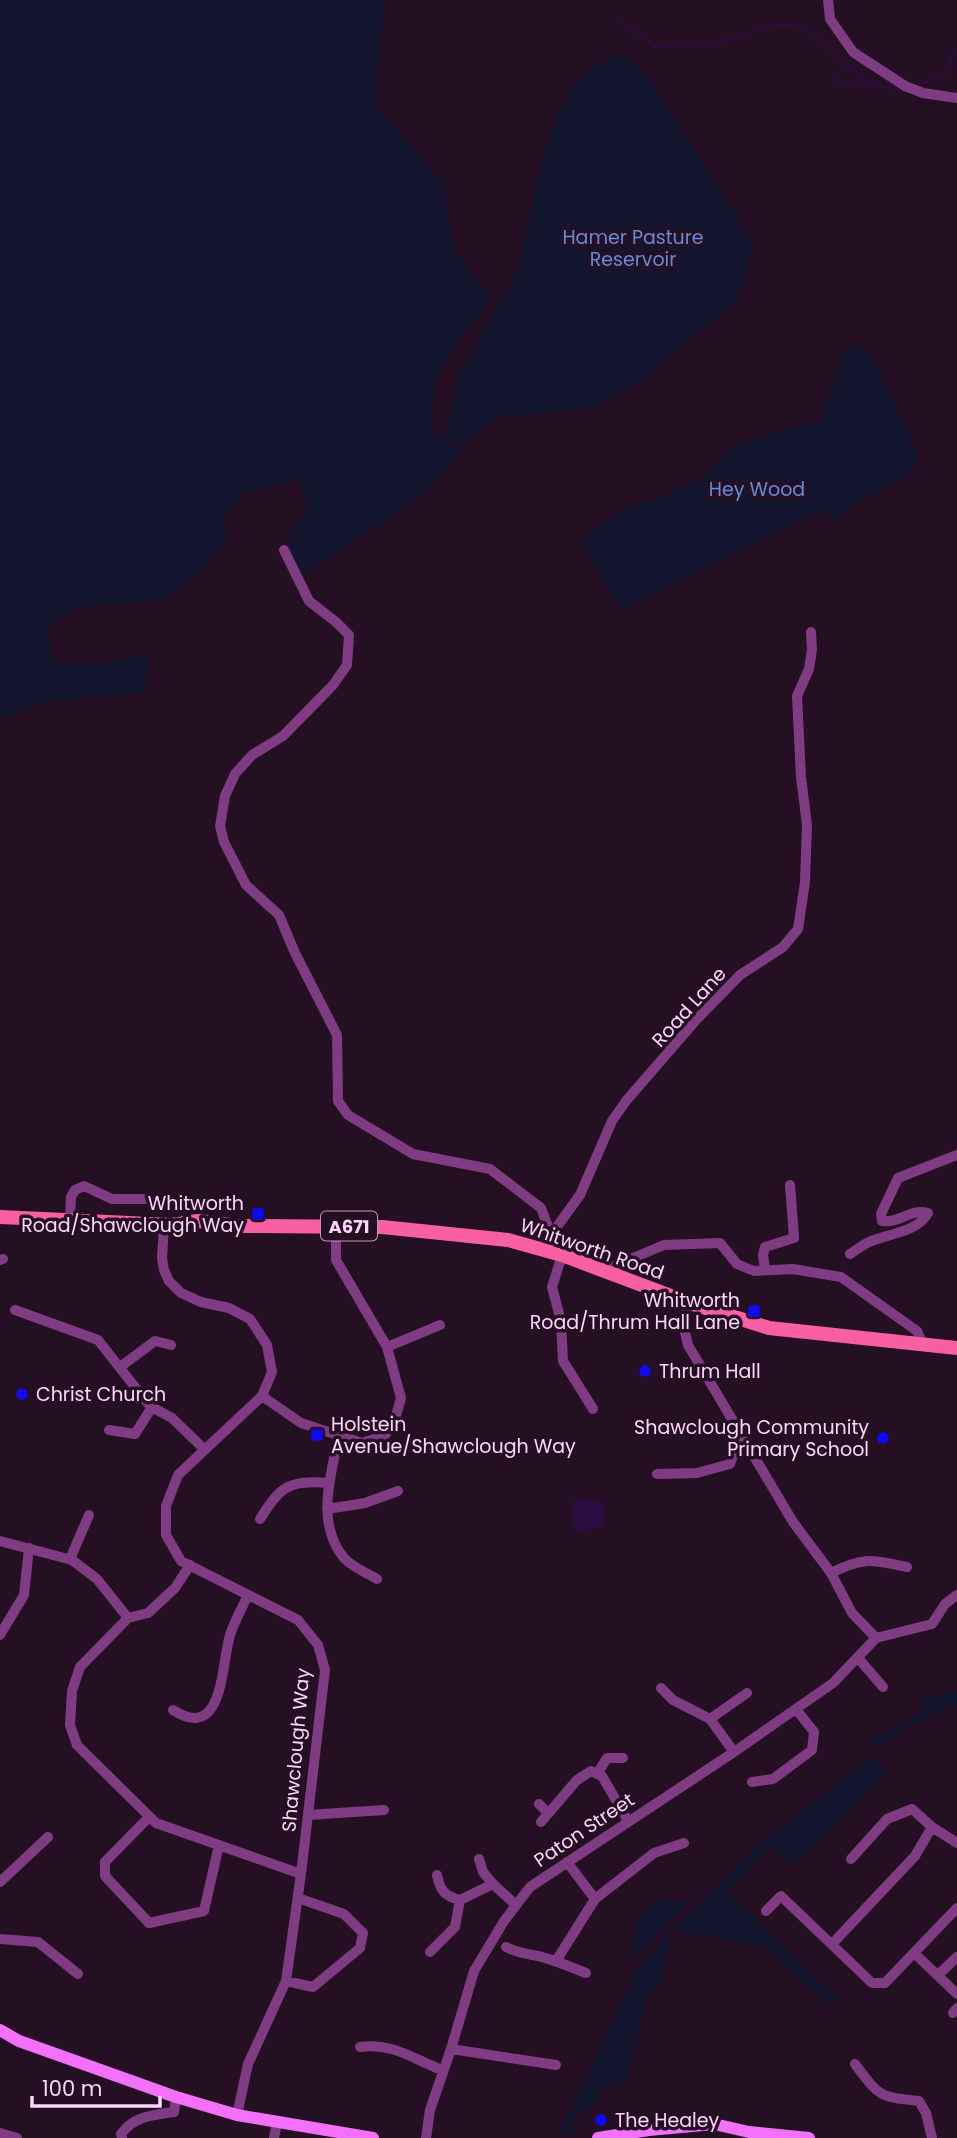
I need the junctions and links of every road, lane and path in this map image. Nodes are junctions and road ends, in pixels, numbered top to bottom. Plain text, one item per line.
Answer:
1 (828, 0) edge
2 (957, 98) edge
3 (284, 550) dead end
4 (811, 632) dead end
5 (957, 1155) edge
6 (790, 1185) dead end
7 (169, 1199) dead end
8 (0, 1217) edge
9 (70, 1220) junction
10 (163, 1225) junction
11 (336, 1226) junction
12 (551, 1235) junction
13 (850, 1254) dead end
14 (562, 1255) junction
15 (604, 1270) junction
16 (765, 1270) junction
17 (687, 1302) junction
18 (15, 1310) dead end
19 (440, 1325) dead end
20 (171, 1345) dead end
21 (923, 1345) junction
22 (387, 1347) junction
23 (957, 1348) edge
24 (120, 1367) junction
25 (262, 1396) junction
26 (152, 1407) junction
27 (593, 1409) dead end
28 (109, 1430) dead end
29 (339, 1435) junction
30 (745, 1442) junction
31 (205, 1450) junction
32 (657, 1474) dead end
33 (329, 1483) junction
34 (398, 1491) dead end
35 (327, 1509) junction
36 (89, 1515) dead end
37 (260, 1519) dead end
38 (0, 1541) edge
39 (29, 1548) junction
40 (70, 1559) junction
41 (190, 1565) junction
42 (907, 1567) dead end
43 (831, 1573) junction
44 (377, 1579) dead end
45 (248, 1595) junction
46 (957, 1595) edge
47 (128, 1618) junction
48 (0, 1634) edge
49 (876, 1638) junction
50 (858, 1658) junction
51 (883, 1687) dead end
52 (661, 1688) dead end
53 (747, 1693) dead end
54 (796, 1709) junction
55 (173, 1710) dead end
56 (710, 1719) junction
57 (734, 1752) junction
58 (623, 1758) dead end
59 (597, 1774) junction
60 (752, 1782) dead end
61 (539, 1804) dead end
62 (384, 1810) dead end
63 (548, 1813) junction
64 (308, 1815) junction
65 (149, 1817) junction
66 (628, 1821) junction
67 (541, 1822) dead end
68 (932, 1827) junction
69 (48, 1837) dead end
70 (684, 1843) dead end
71 (957, 1843) edge
72 (219, 1845) junction
73 (851, 1858) dead end
74 (479, 1859) dead end
75 (567, 1862) junction
76 (302, 1874) junction
77 (437, 1875) dead end
78 (0, 1882) edge
79 (492, 1884) junction
80 (298, 1898) junction
81 (595, 1899) junction
82 (460, 1900) junction
83 (516, 1905) junction
84 (957, 1908) edge
85 (766, 1911) dead end
86 (0, 1940) edge
87 (832, 1944) junction
88 (506, 1947) dead end
89 (430, 1952) dead end
90 (914, 1953) junction
91 (957, 1957) edge
92 (556, 1961) junction
93 (586, 1973) dead end
94 (78, 1974) dead end
95 (938, 1975) junction
96 (286, 1981) junction
97 (957, 1994) edge
98 (0, 2029) edge
99 (360, 2047) dead end
100 (451, 2049) junction
101 (855, 2064) dead end
102 (556, 2065) dead end
103 (442, 2070) junction
104 (176, 2097) junction
105 (237, 2115) junction
106 (277, 2122) junction
107 (0, 2133) edge
108 (650, 2134) edge
109 (748, 2135) edge
110 (786, 2137) edge
111 (17, 2138) edge
112 (122, 2138) edge
113 (274, 2138) edge
114 (373, 2138) edge
115 (426, 2138) edge
116 (598, 2138) edge
117 (809, 2138) edge
118 (932, 2138) edge

1 - 2 street
3 - 12 street
4 - 12 street, Road Lane
5 - 13 street
6 - 16 street
7 - 9 street
8 - 9 main road, Whitworth Road / A671
9 - 10 main road, Whitworth Road / A671
10 - 11 main road, Whitworth Road / A671
10 - 25 street
11 - 14 main road, Whitworth Road / A671
11 - 22 street
12 - 14 street
14 - 15 main road, Whitworth Road / A671
14 - 27 street
15 - 16 street
15 - 17 main road, Whitworth Road / A671
16 - 21 street
17 - 21 main road, Whitworth Road / A671
17 - 30 street
18 - 24 street
19 - 22 street
20 - 24 street
21 - 23 main road, Whitworth Road / A671
22 - 29 street
24 - 26 street
25 - 29 street
25 - 31 street, Shawclough Way
26 - 28 street
26 - 31 street
29 - 33 street
30 - 32 street
30 - 43 street
31 - 41 street, Shawclough Way
33 - 35 street
33 - 37 street
34 - 35 street
35 - 44 street
36 - 40 street
38 - 39 street
39 - 40 street
39 - 48 street
40 - 47 street
41 - 45 street, Shawclough Way
41 - 47 street
42 - 43 street
43 - 49 street
45 - 55 street
45 - 64 street, Shawclough Way
46 - 49 street
47 - 65 street
49 - 50 street, Paton Street
50 - 51 street
50 - 54 street, Paton Street
52 - 56 street
53 - 56 street
54 - 57 street, Paton Street
54 - 60 street
56 - 57 street
57 - 66 street, Paton Street
58 - 59 street
59 - 63 street
59 - 66 street
61 - 63 street
62 - 64 street
63 - 67 street
64 - 76 street, Shawclough Way
65 - 72 street
65 - 72 street
66 - 75 street, Paton Street
68 - 71 street
68 - 73 street
68 - 87 street
69 - 78 street
70 - 81 street
72 - 76 street
74 - 79 street
75 - 81 street
75 - 83 street, Paton Street
76 - 80 street, Shawclough Way
77 - 82 street
79 - 82 street
79 - 83 street
80 - 96 street, Shawclough Way
80 - 96 street
81 - 92 street
82 - 89 street
83 - 100 street, Paton Street
84 - 90 street
85 - 87 street
86 - 94 street
87 - 90 street
88 - 92 street
90 - 95 street
91 - 95 street
92 - 93 street
95 - 97 street
96 - 105 street, Shawclough Way
98 - 104 main road
99 - 103 street
100 - 102 street
100 - 103 street, Paton Street
101 - 118 street
103 - 115 street, Paton Street
104 - 105 main road
104 - 112 street
105 - 106 main road
106 - 113 street
106 - 114 main road
107 - 111 street
108 - 109 main road
108 - 116 main road
109 - 110 main road
110 - 117 main road

